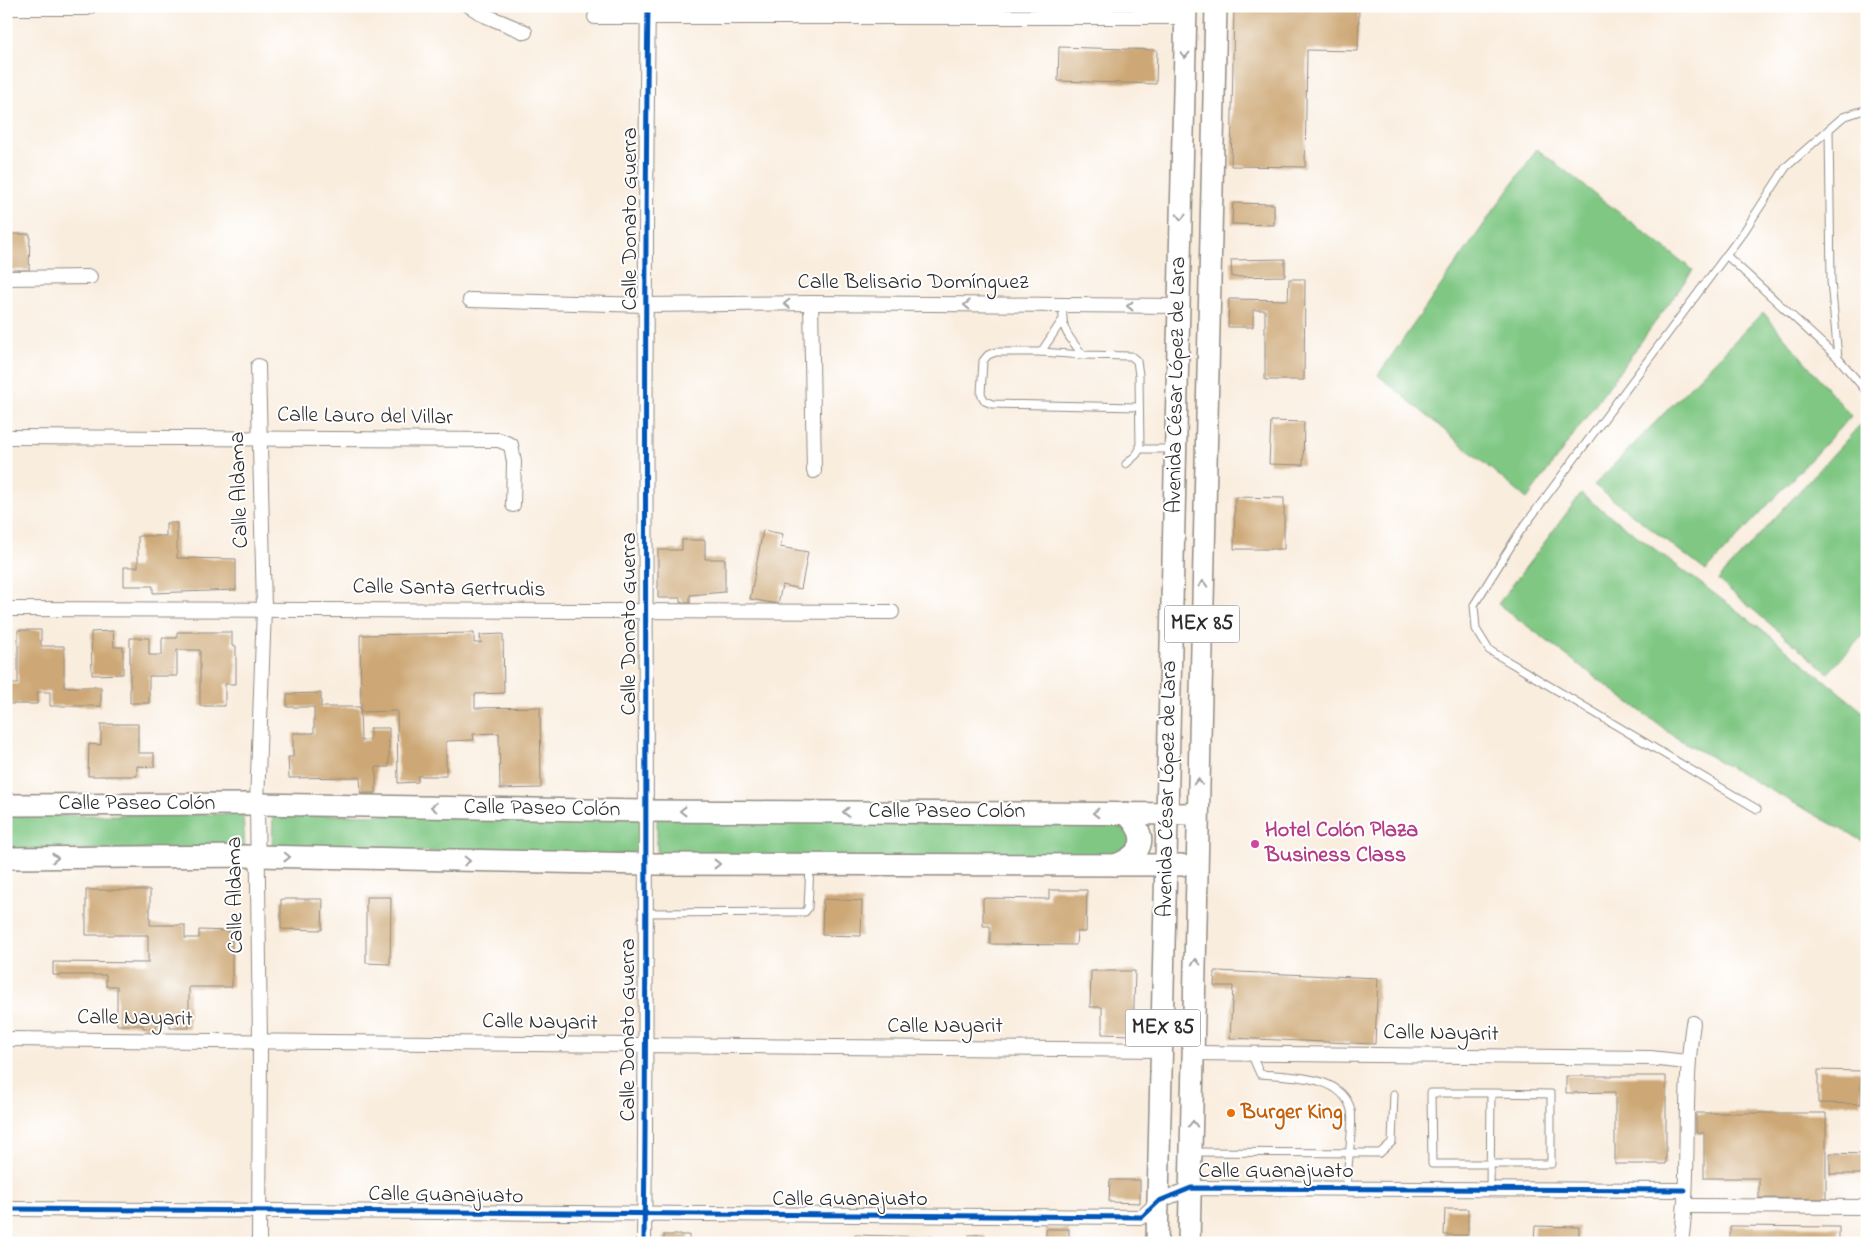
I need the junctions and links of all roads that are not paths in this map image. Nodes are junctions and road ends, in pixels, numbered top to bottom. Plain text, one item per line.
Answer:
1 (470, 6) edge
2 (1216, 6) edge
3 (89, 7) edge
4 (6, 8) edge
5 (648, 11) edge
6 (1186, 12) edge
7 (595, 17) dead end
8 (525, 32) dead end
9 (1867, 109) edge
10 (1830, 129) junction
11 (1726, 256) junction
12 (90, 277) dead end
13 (6, 278) edge
14 (470, 300) dead end
15 (811, 303) junction
16 (647, 305) junction
17 (1063, 306) junction
18 (1179, 306) junction
19 (1061, 322) junction
20 (1041, 352) junction
21 (1083, 355) junction
22 (1838, 358) junction
23 (258, 366) dead end
24 (1867, 392) edge
25 (1138, 407) junction
26 (6, 437) edge
27 (260, 437) junction
28 (1140, 449) junction
29 (1175, 449) junction
30 (1126, 464) dead end
31 (814, 472) dead end
32 (513, 505) dead end
33 (264, 608) junction
34 (6, 609) edge
35 (646, 612) junction
36 (892, 612) dead end
37 (256, 804) junction
38 (6, 805) edge
39 (1757, 809) dead end
40 (645, 811) junction
41 (1126, 813) junction
42 (1167, 813) junction
43 (1197, 814) junction
44 (256, 856) junction
45 (6, 858) edge
46 (810, 863) junction
47 (645, 864) junction
48 (1116, 865) junction
49 (1166, 865) junction
50 (1196, 865) junction
51 (645, 912) junction
52 (1693, 1023) dead end
53 (6, 1038) edge
54 (260, 1042) junction
55 (647, 1046) junction
56 (1163, 1050) junction
57 (1195, 1053) junction
58 (1250, 1053) junction
59 (1687, 1062) junction
60 (1491, 1093) junction
61 (1394, 1094) dead end
62 (1192, 1152) junction
63 (1348, 1154) junction
64 (1490, 1164) junction
65 (1191, 1188) junction
66 (1346, 1188) junction
67 (1490, 1190) junction
68 (1685, 1190) junction
69 (1159, 1201) junction
70 (1686, 1206) junction
71 (1867, 1207) edge
72 (6, 1209) edge
73 (260, 1209) junction
74 (644, 1215) junction
75 (260, 1243) edge
76 (644, 1243) edge
77 (1157, 1243) edge
78 (1189, 1243) edge
79 (1681, 1243) edge

1 - 8 street
43 -> 2 main road, Avenida César López de Lara / MEX 85
3 - 4 street
5 - 6 street
5 - 7 street
5 - 16 street, Calle Donato Guerra
6 -> 18 main road, Avenida César López de Lara / MEX 85
9 - 10 lane
10 - 11 lane
10 - 22 lane
11 - 22 lane
11 - 39 lane
12 - 13 street
14 - 16 street, Calle Belisario Domínguez
15 -> 16 street, Calle Belisario Domínguez
17 -> 15 street, Calle Belisario Domínguez
15 - 31 street
16 - 35 street, Calle Donato Guerra
18 -> 17 street, Calle Belisario Domínguez
17 - 19 lane
18 - 29 main road, Avenida César López de Lara / MEX 85
19 - 20 lane
19 - 21 lane
20 - 21 lane
20 - 25 lane
21 - 25 lane
22 - 24 lane
23 - 27 street, Calle Aldama
25 - 28 lane
26 - 27 street, Calle Lauro del Villar
27 - 32 street, Calle Lauro del Villar
27 - 33 street, Calle Aldama
28 - 29 lane
28 - 30 lane
29 - 42 main road, Avenida César López de Lara / MEX 85
33 - 34 street, Calle Santa Gertrudis
33 - 35 street, Calle Santa Gertrudis
33 - 37 street, Calle Aldama
35 - 36 street, Calle Santa Gertrudis
35 - 40 street, Calle Donato Guerra
37 - 38 main road, Calle Paseo Colón
40 -> 37 main road, Calle Paseo Colón
37 - 44 street, Calle Aldama
41 -> 40 main road, Calle Paseo Colón
40 - 47 street, Calle Donato Guerra
41 - 42 main road, Calle Paseo Colón
41 - 48 main road
42 - 43 main road, Calle Paseo Colón
42 - 49 main road, Avenida César López de Lara / MEX 85
43 - 50 main road, Avenida César López de Lara / MEX 85
45 -> 44 main road
44 -> 47 main road
44 - 54 street, Calle Aldama
47 -> 46 main road
46 - 48 main road
46 - 51 lane
47 - 51 street, Calle Donato Guerra
48 - 49 main road
49 - 50 main road
49 - 56 main road, Avenida César López de Lara / MEX 85
57 -> 50 main road, Avenida César López de Lara / MEX 85
51 - 55 street, Calle Donato Guerra
52 - 59 street
53 - 54 street, Calle Nayarit
54 - 55 street, Calle Nayarit
54 - 73 street, Calle Aldama
55 - 56 street, Calle Nayarit
55 - 74 street, Calle Donato Guerra
56 - 69 main road, Avenida César López de Lara / MEX 85
57 - 58 street, Calle Nayarit
62 -> 57 main road, Avenida César López de Lara / MEX 85
58 - 59 street, Calle Nayarit
58 - 63 lane
59 - 68 street
60 - 64 lane
60 - 64 lane
60 - 64 lane
61 - 63 lane
62 - 63 lane
62 - 65 main road, Avenida César López de Lara / MEX 85
63 - 66 lane
64 - 67 lane
65 - 66 street, Calle Guanajuato
65 - 69 street, Calle Guanajuato
65 - 78 main road, Avenida César López de Lara / MEX 85
66 - 67 street, Calle Guanajuato
67 - 68 street, Calle Guanajuato
68 - 70 street
69 - 74 street, Calle Guanajuato
69 - 77 main road, Avenida César López de Lara / MEX 85
70 - 71 street
70 - 79 street
72 - 73 street, Calle Guanajuato
73 - 74 street, Calle Guanajuato
73 - 75 street, Calle Aldama
74 - 76 street, Calle Donato Guerra

